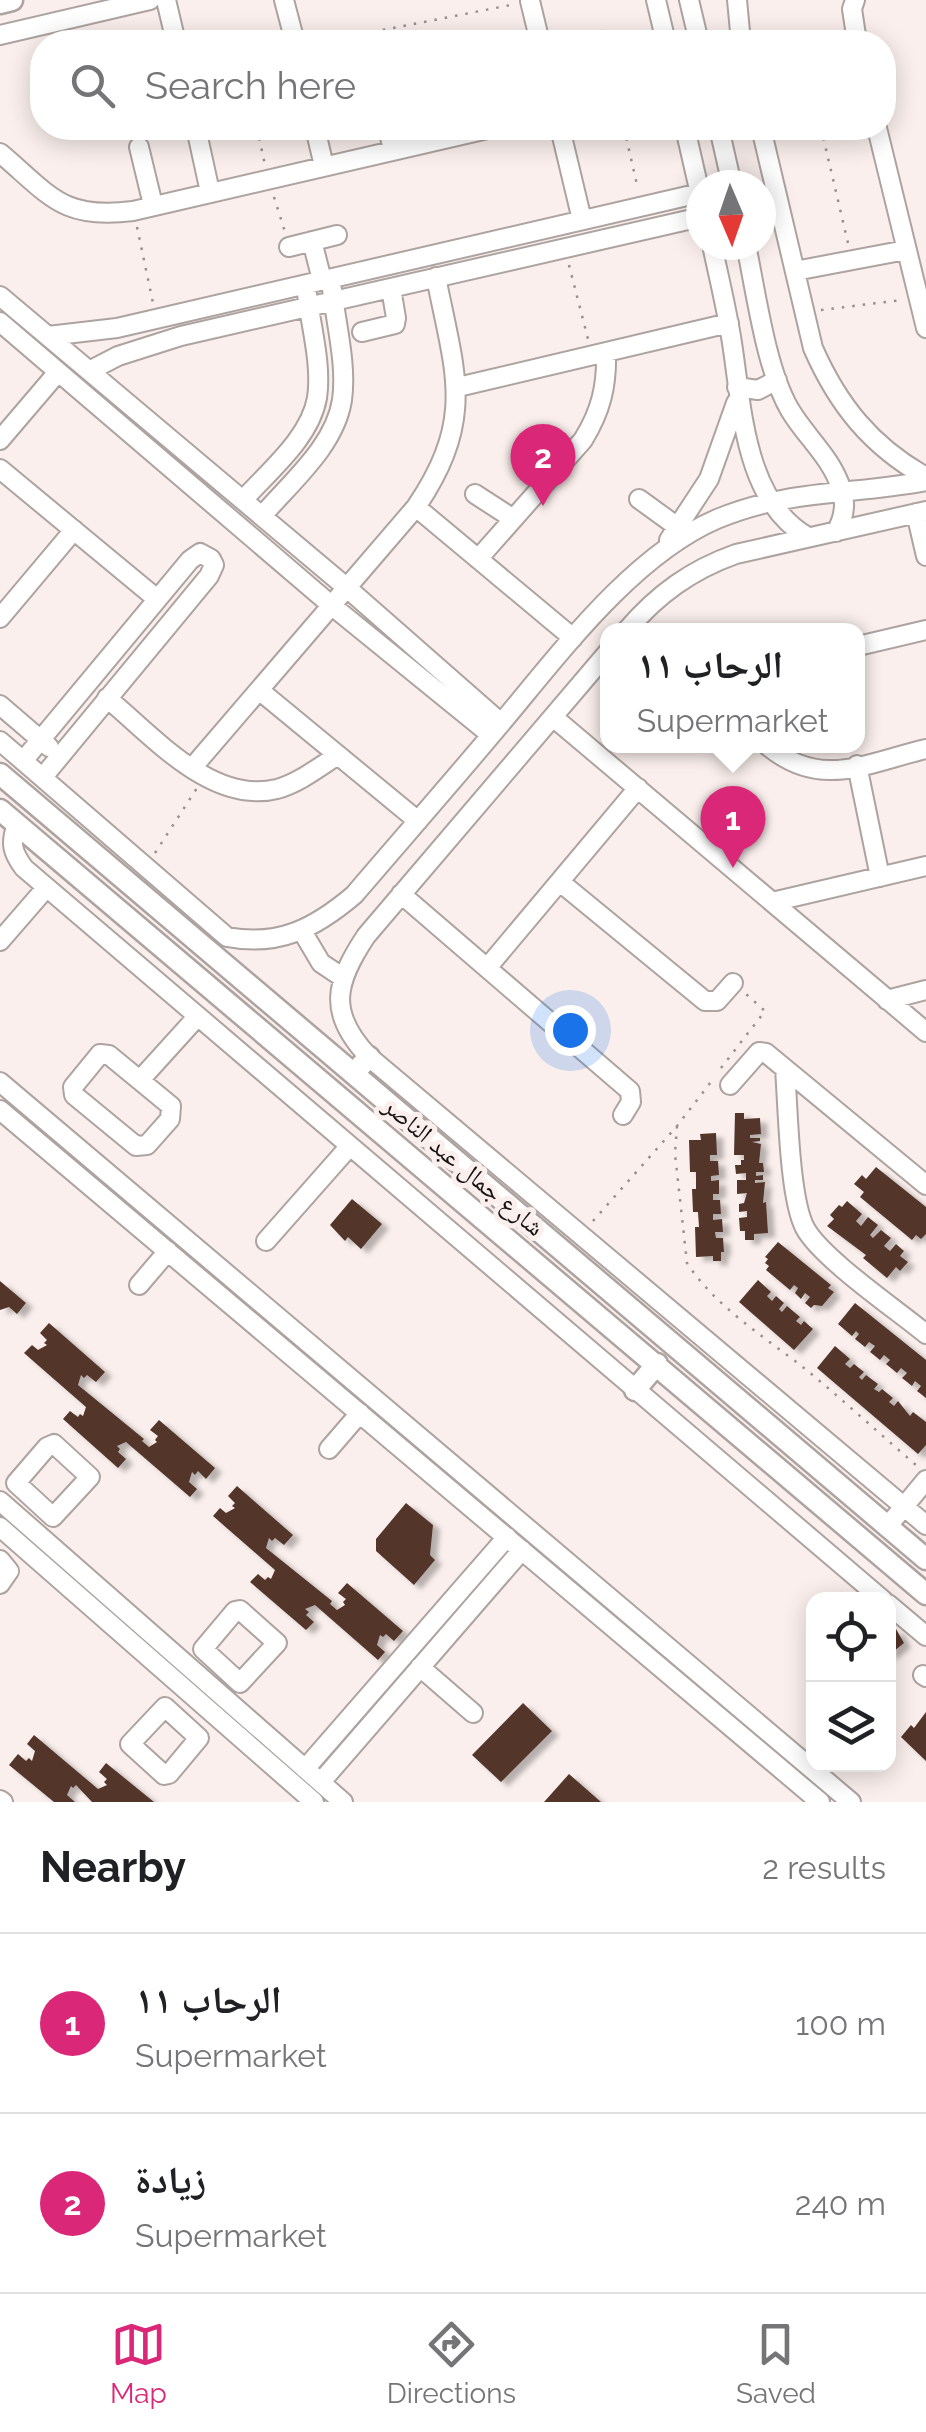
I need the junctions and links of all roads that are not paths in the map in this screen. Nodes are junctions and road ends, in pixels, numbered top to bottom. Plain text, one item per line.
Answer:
1 (12, 0) edge
2 (150, 0) edge
3 (166, 0) edge
4 (284, 0) edge
5 (656, 0) edge
6 (689, 0) edge
7 (737, 0) edge
8 (854, 0) edge
9 (530, 1) edge
10 (0, 3) edge
11 (173, 30) edge
12 (291, 30) edge
13 (537, 30) edge
14 (663, 30) edge
15 (696, 30) edge
16 (740, 30) edge
17 (856, 30) edge
18 (0, 35) edge
19 (199, 140) edge
20 (318, 140) edge
21 (391, 140) edge
22 (439, 140) edge
23 (563, 140) edge
24 (688, 140) edge
25 (721, 140) edge
26 (764, 140) edge
27 (880, 140) edge
28 (139, 147) dead end
29 (394, 150) junction
30 (0, 152) edge
31 (324, 166) junction
32 (694, 170) edge
33 (728, 170) edge
34 (210, 192) junction
35 (686, 198) edge
36 (152, 205) junction
37 (582, 220) junction
38 (686, 220) edge
39 (337, 234) dead end
40 (312, 241) junction
41 (289, 246) road end
42 (906, 250) junction
43 (715, 260) edge
44 (749, 260) edge
45 (795, 271) junction
46 (436, 277) junction
47 (320, 281) junction
48 (391, 288) junction
49 (0, 296) edge
50 (333, 301) junction
51 (309, 306) junction
52 (0, 322) edge
53 (729, 323) junction
54 (926, 328) edge
55 (362, 332) dead end
56 (48, 336) junction
57 (599, 354) junction
58 (89, 371) junction
59 (58, 372) junction
60 (777, 380) junction
61 (458, 387) junction
62 (737, 393) junction
63 (0, 440) edge
64 (0, 469) edge
65 (926, 479) edge
66 (842, 489) junction
67 (475, 494) dead end
68 (639, 499) dead end
69 (244, 500) junction
70 (773, 500) junction
71 (416, 507) junction
72 (921, 512) edge
73 (262, 516) junction
74 (512, 518) junction
75 (679, 528) junction
76 (74, 530) junction
77 (836, 532) junction
78 (808, 538) junction
79 (663, 548) junction
80 (926, 556) edge
81 (478, 559) junction
82 (346, 587) junction
83 (157, 599) junction
84 (331, 604) junction
85 (4, 606) edge
86 (635, 623) edge
87 (926, 630) edge
88 (573, 638) junction
89 (865, 644) edge
90 (600, 661) edge
91 (259, 690) junction
92 (107, 698) junction
93 (0, 705) edge
94 (553, 716) junction
95 (496, 729) junction
96 (40, 740) junction
97 (0, 741) edge
98 (926, 749) edge
99 (778, 753) edge
100 (338, 755) junction
101 (60, 756) junction
102 (23, 761) junction
103 (857, 766) junction
104 (198, 773) junction
105 (0, 774) edge
106 (42, 777) junction
107 (638, 788) junction
108 (0, 810) edge
109 (418, 820) junction
110 (17, 824) junction
111 (926, 866) edge
112 (880, 877) junction
113 (560, 882) junction
114 (46, 888) junction
115 (401, 894) junction
116 (772, 902) junction
117 (302, 931) junction
118 (227, 937) junction
119 (0, 941) edge
120 (214, 954) junction
121 (487, 968) junction
122 (342, 977) junction
123 (734, 983) road end
124 (926, 990) edge
125 (887, 1000) junction
126 (196, 1016) junction
127 (926, 1032) edge
128 (368, 1057) junction
129 (784, 1068) junction
130 (354, 1073) junction
131 (140, 1080) junction
132 (0, 1082) edge
133 (730, 1085) dead end
134 (0, 1110) edge
135 (622, 1114) dead end
136 (348, 1147) junction
137 (926, 1185) edge
138 (530, 1224) junction
139 (266, 1241) dead end
140 (512, 1245) junction
141 (168, 1252) junction
142 (568, 1253) junction
143 (549, 1276) junction
144 (139, 1284) dead end
145 (926, 1307) edge
146 (919, 1329) edge
147 (657, 1364) junction
148 (635, 1390) junction
149 (360, 1414) junction
150 (329, 1449) dead end
151 (466, 1476) junction
152 (926, 1477) edge
153 (453, 1492) junction
154 (0, 1502) edge
155 (36, 1503) dead end
156 (904, 1506) junction
157 (924, 1520) edge
158 (887, 1527) junction
159 (7, 1531) edge
160 (507, 1537) junction
161 (904, 1541) junction
162 (522, 1550) junction
163 (0, 1560) edge
164 (926, 1560) edge
165 (587, 1579) junction
166 (0, 1584) edge
167 (874, 1592) edge
168 (574, 1594) junction
169 (926, 1594) edge
170 (896, 1610) edge
171 (926, 1636) edge
172 (420, 1668) junction
173 (222, 1669) dead end
174 (208, 1684) junction
175 (200, 1702) junction
176 (473, 1713) dead end
177 (182, 1722) dead end
178 (250, 1733) junction
179 (306, 1769) junction
180 (320, 1782) junction
181 (314, 1802) edge
182 (343, 1802) edge
183 (820, 1802) edge
184 (851, 1802) edge

1 - 10 main road
2 - 18 street
3 - 11 street
4 - 12 street
5 - 14 street
6 - 15 street
7 - 16 street
8 - 17 street
9 - 13 street
19 - 34 street
20 - 31 street
21 - 29 street
22 - 29 street
23 - 37 street
24 - 32 street
25 - 33 street
26 - 45 street
27 - 42 street
28 - 36 street
29 - 31 street
30 - 36 street
31 - 34 street
34 - 36 street
35 - 37 street
37 - 47 street
38 - 46 street
39 - 40 street
40 - 41 street
40 - 47 street
42 - 45 street
42 - 54 street
43 - 53 street
44 - 60 street
45 - 65 street
46 - 48 street
46 - 61 street
47 - 50 street
47 - 51 street
47 - 56 street
48 - 50 street
48 - 55 street
49 - 56 street
50 - 51 street
50 - 73 street
51 - 58 street
51 - 69 street
52 - 59 street
53 - 57 street
53 - 62 street
56 - 58 street
57 - 61 street
57 - 74 street
58 - 69 street
59 - 63 street
59 - 84 street
60 - 62 street
60 - 66 street
61 - 71 street
62 - 70 street
62 - 75 street
64 - 76 street
65 - 66 street
66 - 70 street
66 - 77 street
67 - 74 street
68 - 75 street
69 - 73 street
70 - 78 street
70 - 79 street
71 - 81 street
71 - 82 street
72 - 77 street
72 - 80 street
73 - 82 street
74 - 81 street
75 - 79 street
76 - 83 street
76 - 85 street
77 - 78 street
78 - 86 street
79 - 88 street
81 - 88 street
82 - 84 street
82 - 95 street
83 - 92 street
83 - 96 street
84 - 91 street
84 - 95 street
87 - 89 street
88 - 95 street
90 - 94 street
91 - 100 street
91 - 104 street
92 - 101 street
92 - 104 street
93 - 96 street
94 - 107 street
94 - 115 street
95 - 109 street
96 - 101 street
96 - 102 street
97 - 102 street
98 - 103 street
99 - 103 street
100 - 104 street
100 - 109 street
101 - 106 street
102 - 106 street
103 - 112 street
105 - 120 main road, شارع جمال عبد الناصر
106 - 118 street
107 - 113 street
107 - 116 street
108 - 110 main road, شارع جمال عبد الناصر
109 - 117 street
110 - 114 street
110 - 140 main road, شارع جمال عبد الناصر
111 - 112 street
112 - 116 street
113 - 121 street
113 - 123 street
114 - 119 street
114 - 126 street
115 - 121 street
115 - 122 street
116 - 125 street
117 - 118 street
117 - 122 street
118 - 120 main road
120 - 130 main road, شارع جمال عبد الناصر
121 - 135 street
122 - 128 street
124 - 125 street
125 - 127 street
126 - 131 street
126 - 136 street
128 - 130 main road
128 - 156 street
129 - 133 street
129 - 137 street
129 - 146 street
130 - 138 main road, شارع جمال عبد الناصر
131 - 131 street
132 - 151 street
134 - 141 street
136 - 139 street
136 - 148 street
138 - 140 main road
138 - 142 main road, شارع جمال عبد الناصر
140 - 143 main road, شارع جمال عبد الناصر
141 - 144 street
141 - 149 street
142 - 143 main road
142 - 158 main road, شارع جمال عبد الناصر
143 - 147 main road, شارع جمال عبد الناصر
145 - 146 street
147 - 148 main road
147 - 169 main road, شارع جمال عبد الناصر
148 - 167 street
149 - 150 street
149 - 153 street
151 - 153 street
151 - 165 street
152 - 156 street
153 - 160 street
154 - 159 street
155 - 159 street
156 - 157 street
156 - 158 street
157 - 161 street
158 - 161 main road, شارع جمال عبد الناصر
159 - 174 street
159 - 175 street
160 - 162 street
160 - 179 street
161 - 164 main road, شارع جمال عبد الناصر
162 - 168 street
162 - 172 street
163 - 166 street
165 - 168 street
165 - 184 street
168 - 183 street
170 - 171 street
172 - 176 street
172 - 180 street
173 - 174 street
174 - 178 street
175 - 177 street
175 - 178 street
178 - 179 street
178 - 181 street
179 - 180 street
180 - 182 street

